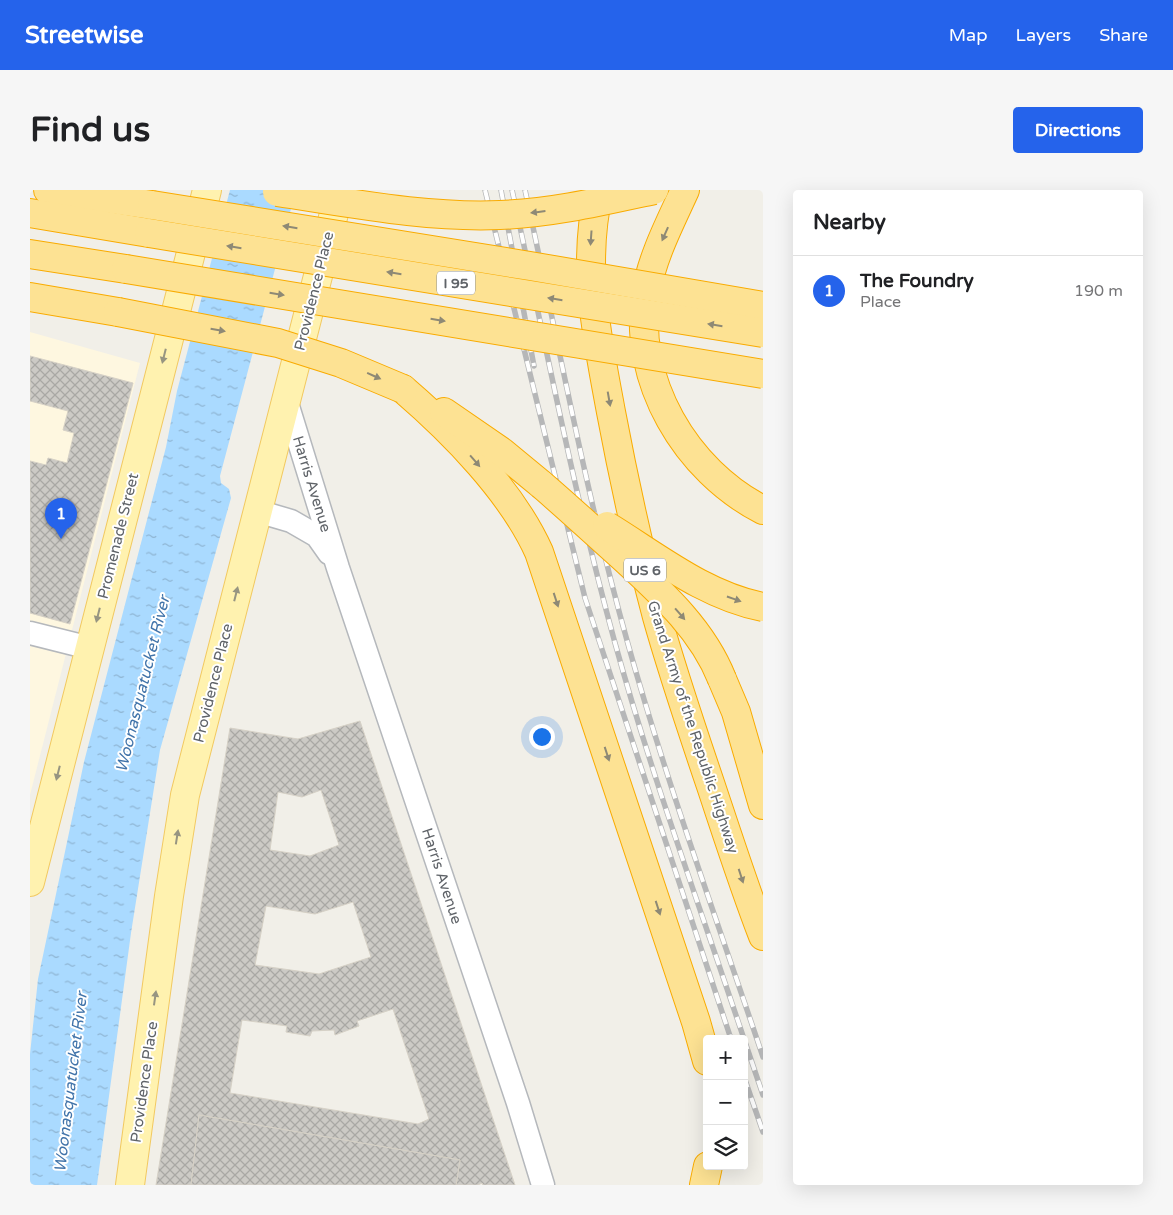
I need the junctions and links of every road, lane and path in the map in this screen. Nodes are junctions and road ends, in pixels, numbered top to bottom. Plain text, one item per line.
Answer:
1 (48, 190) edge
2 (207, 190) edge
3 (340, 190) edge
4 (395, 190) edge
5 (599, 190) edge
6 (654, 190) edge
7 (685, 190) edge
8 (270, 191) edge
9 (30, 213) edge
10 (30, 254) edge
11 (30, 297) edge
12 (763, 306) edge
13 (763, 333) edge
14 (616, 349) junction
15 (763, 374) edge
16 (763, 381) edge
17 (403, 389) junction
18 (286, 400) junction
19 (542, 485) junction
20 (763, 510) edge
21 (257, 511) junction
22 (338, 568) junction
23 (763, 606) edge
24 (30, 633) edge
25 (90, 648) junction
26 (762, 801) edge
27 (30, 882) edge
28 (763, 936) edge
29 (703, 1047) edge
30 (707, 1170) edge
31 (130, 1185) edge
32 (543, 1185) edge
33 (704, 1185) edge

12 -> 1 highway, bridge
2 -> 25 main road, Promenade Street
3 - 18 main road, Providence Place
4 - 8 highway, bridge
5 -> 28 highway, Grand Army of the Republic Highway / US 6
6 -> 8 highway, bridge
7 -> 20 highway
13 -> 9 highway, I 95, bridge
10 -> 14 highway, bridge
11 -> 17 highway, bridge
14 - 15 highway, bridge
14 - 16 highway, bridge
17 - 19 highway
17 -> 29 highway
18 - 21 main road, Providence Place
18 - 22 street, Harris Avenue
19 -> 23 highway, bridge
19 -> 26 highway, bridge
21 - 22 street, Harris Avenue
31 -> 21 main road, Providence Place
22 - 32 street, Harris Avenue
24 - 25 street
25 -> 27 main road, Promenade Street
30 - 33 highway

